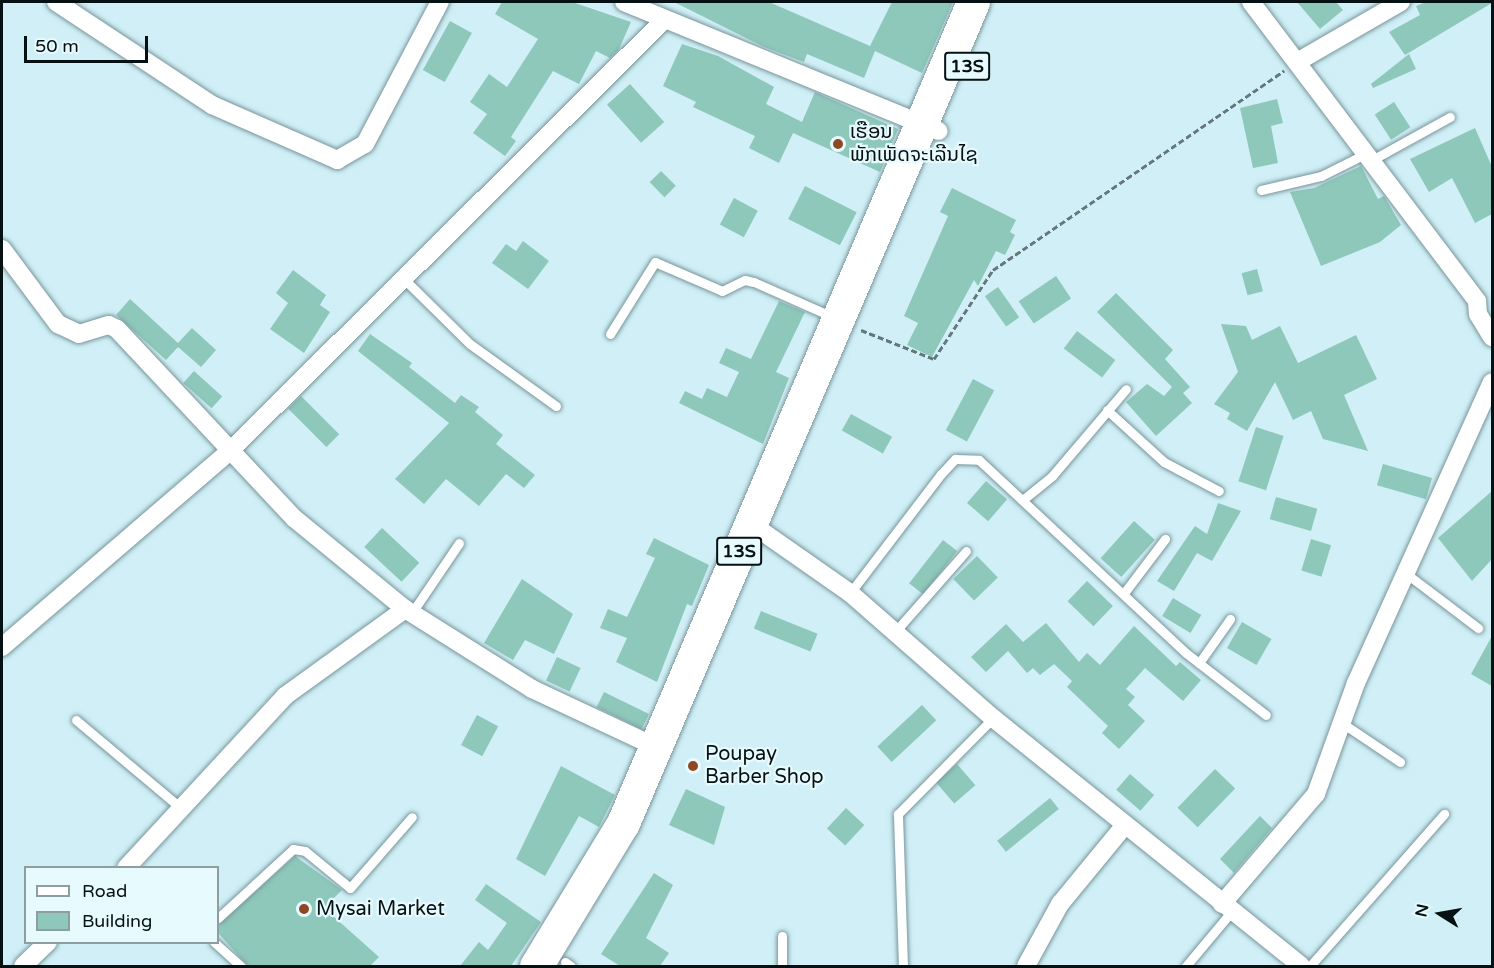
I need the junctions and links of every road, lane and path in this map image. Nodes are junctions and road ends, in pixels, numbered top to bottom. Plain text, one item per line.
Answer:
1 (56, 2) edge
2 (440, 2) edge
3 (624, 2) edge
4 (973, 2) edge
5 (995, 2) edge
6 (1251, 2) edge
7 (1401, 2) edge
8 (664, 20) junction
9 (1297, 62) junction
10 (1450, 117) dead end
11 (930, 128) junction
12 (1370, 157) junction
13 (1261, 190) dead end
14 (2, 249) edge
15 (403, 278) junction
16 (1485, 298) edge
17 (850, 325) junction
18 (610, 333) dead end
19 (1492, 337) edge
20 (1492, 382) edge
21 (1126, 389) dead end
22 (556, 406) dead end
23 (1107, 411) junction
24 (233, 448) junction
25 (1219, 491) dead end
26 (1025, 498) junction
27 (760, 529) junction
28 (1166, 539) dead end
29 (459, 543) dead end
30 (966, 551) dead end
31 (1408, 575) junction
32 (850, 593) junction
33 (1124, 593) junction
34 (409, 610) junction
35 (1230, 619) dead end
36 (1478, 628) dead end
37 (893, 634) junction
38 (2, 647) edge
39 (1199, 663) junction
40 (1266, 715) dead end
41 (993, 718) junction
42 (76, 720) dead end
43 (1342, 723) junction
44 (656, 747) junction
45 (1400, 762) dead end
46 (181, 808) junction
47 (1444, 814) dead end
48 (412, 817) dead end
49 (1125, 825) junction
50 (127, 866) edge
51 (1226, 908) junction
52 (219, 917) edge
53 (782, 936) dead end
54 (46, 944) edge
55 (216, 944) edge
56 (558, 965) edge
57 (23, 966) edge
58 (241, 966) edge
59 (782, 966) edge
60 (903, 966) edge
61 (1026, 966) edge
62 (1186, 966) edge
63 (1301, 966) edge
64 (1310, 966) edge

1 - 2 street
3 - 8 street
4 - 11 highway, 13S
5 - 11 highway, 13S
6 - 9 street
7 - 9 street
8 - 11 street
8 - 15 street
9 - 12 street
9 - 17 path
10 - 12 lane
11 - 17 highway, 13S
12 - 13 lane
12 - 16 street
14 - 24 street
15 - 22 lane
15 - 24 street
16 - 19 street
17 - 18 lane
17 - 27 highway, 13S
20 - 31 street
21 - 23 lane
23 - 25 lane
23 - 26 lane
24 - 34 street
24 - 38 street
26 - 32 lane
26 - 33 lane
27 - 32 street
27 - 44 highway, 13S
27 - 56 highway, 13S
28 - 33 lane
29 - 34 lane
30 - 37 lane
31 - 36 lane
31 - 43 street
32 - 37 street
33 - 39 lane
34 - 44 street
34 - 46 street
35 - 39 lane
37 - 41 street
39 - 40 lane
41 - 49 street
41 - 60 lane
42 - 46 lane
43 - 45 lane
43 - 51 street
44 - 56 highway, 13S
46 - 50 street
47 - 64 lane
48 - 52 lane
49 - 51 street
49 - 61 street
51 - 62 lane
51 - 63 street
53 - 59 lane
54 - 57 street
55 - 58 lane

